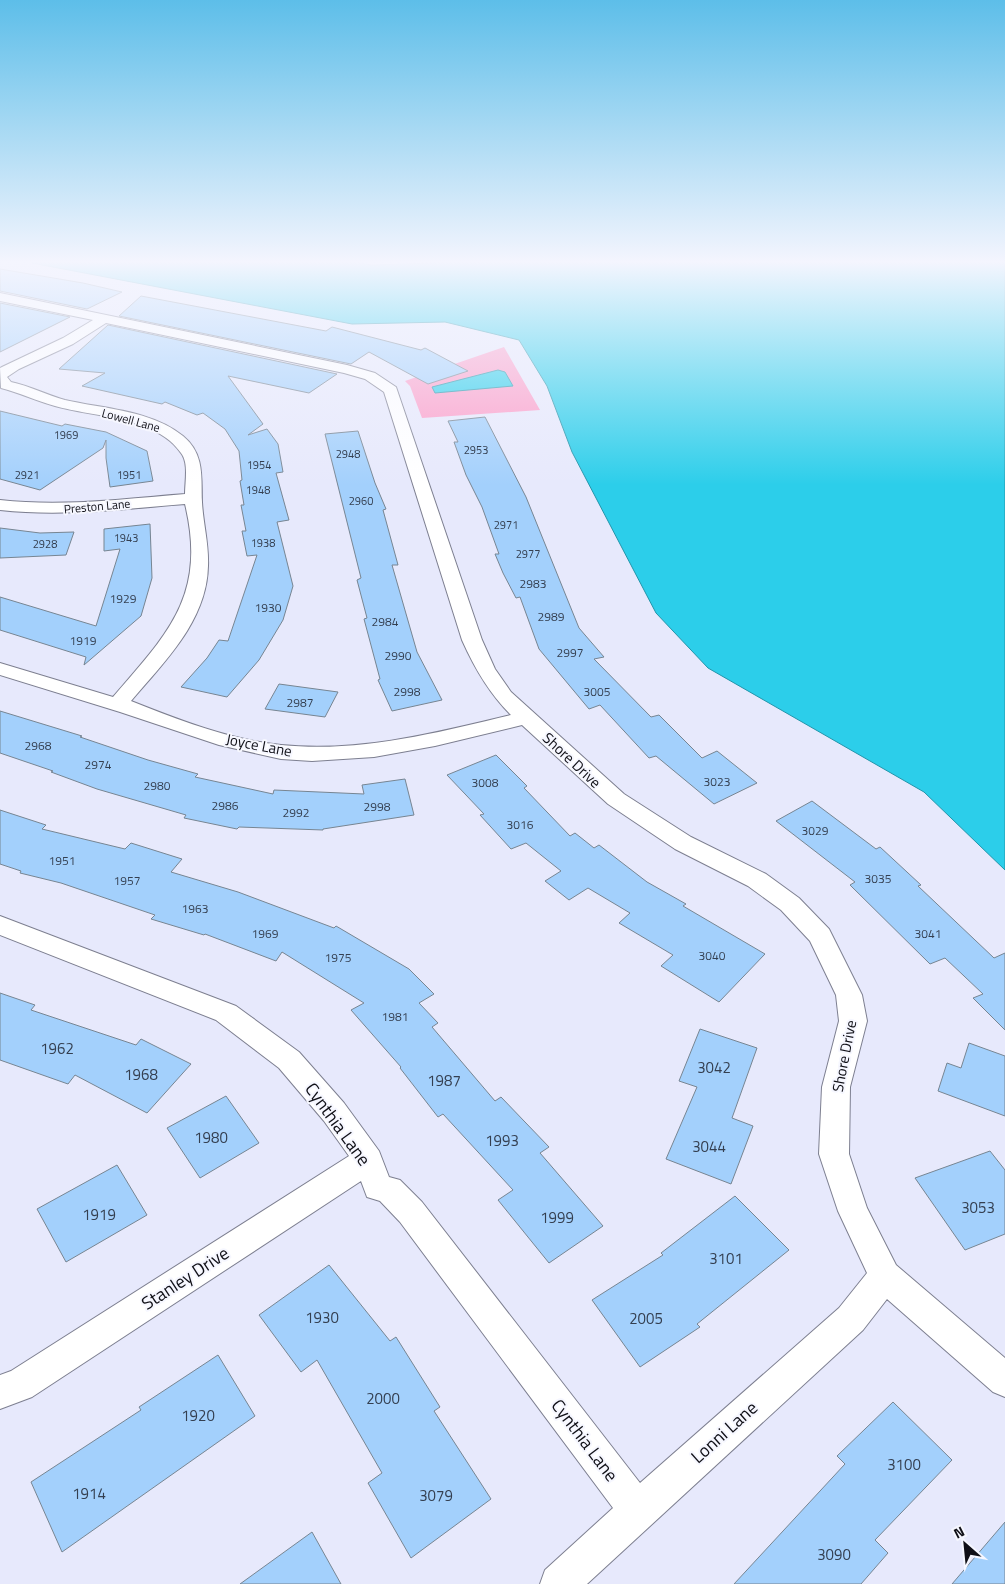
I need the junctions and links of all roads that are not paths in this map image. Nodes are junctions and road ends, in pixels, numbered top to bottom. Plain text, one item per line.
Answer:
1 (74, 337) edge
2 (190, 337) edge
3 (194, 498) junction
4 (0, 505) edge
5 (0, 669) edge
6 (117, 705) junction
7 (526, 718) junction
8 (0, 924) edge
9 (368, 1160) junction
10 (885, 1276) junction
11 (1005, 1380) edge
12 (0, 1392) edge
13 (638, 1510) junction
14 (559, 1584) edge

1 - 3 street, Lowell Lane
2 - 7 street, Shore Drive
3 - 4 street, Preston Lane
3 - 6 street, Lowell Lane
5 - 6 street, Joyce Lane
6 - 7 street, Joyce Lane
7 - 10 street, Shore Drive
8 - 9 street, Cynthia Lane
9 - 12 street, Stanley Drive
9 - 13 street, Cynthia Lane
10 - 11 street, Shore Drive
10 - 13 street, Lonni Lane
13 - 14 street, Lonni Lane

